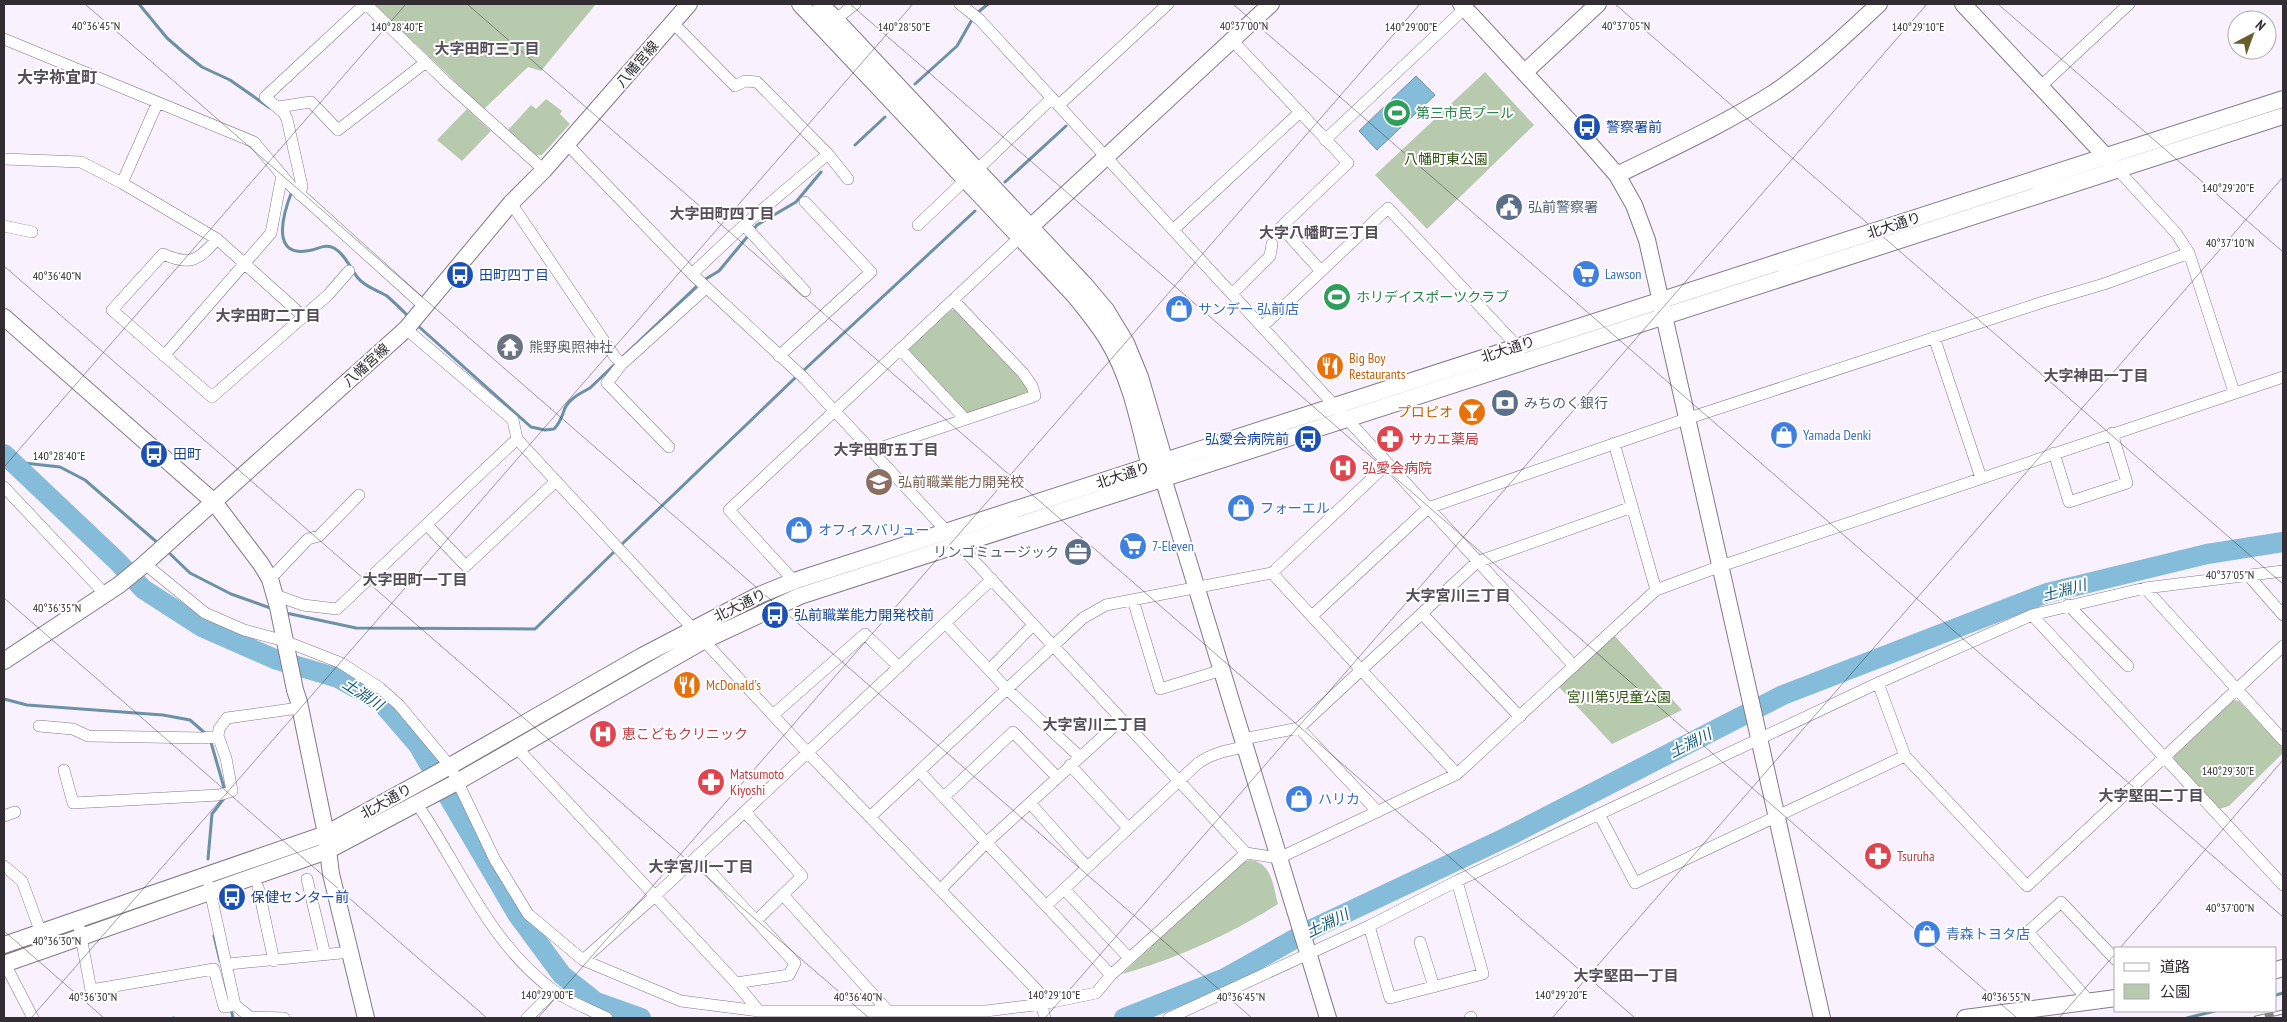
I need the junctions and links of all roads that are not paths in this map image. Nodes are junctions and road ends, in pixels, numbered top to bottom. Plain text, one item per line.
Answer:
1 (366, 4) edge
2 (690, 4) edge
3 (800, 4) edge
4 (821, 4) edge
5 (855, 4) edge
6 (960, 4) edge
7 (1168, 4) edge
8 (1271, 4) edge
9 (1598, 4) edge
10 (1879, 4) edge
11 (1964, 4) edge
12 (2129, 4) edge
13 (1463, 6) edge
14 (836, 20) junction
15 (673, 23) junction
16 (4, 39) edge
17 (1232, 40) junction
18 (426, 62) junction
19 (1525, 72) junction
20 (2040, 87) junction
21 (2283, 99) edge
22 (1055, 102) junction
23 (157, 104) junction
24 (278, 107) junction
25 (1299, 113) junction
26 (2283, 116) edge
27 (1325, 140) junction
28 (568, 144) junction
29 (828, 154) junction
30 (2105, 156) junction
31 (1106, 158) junction
32 (4, 159) edge
33 (544, 170) junction
34 (2118, 170) junction
35 (282, 175) junction
36 (971, 175) junction
37 (1617, 176) junction
38 (848, 179) dead end
39 (122, 183) junction
40 (296, 191) junction
41 (805, 202) dead end
42 (511, 203) junction
43 (744, 225) junction
44 (918, 225) dead end
45 (4, 226) edge
46 (1031, 227) junction
47 (1173, 230) junction
48 (32, 232) dead end
49 (1019, 238) junction
50 (217, 239) junction
51 (1272, 244) dead end
52 (2190, 253) junction
53 (245, 264) junction
54 (349, 271) dead end
55 (1321, 272) junction
56 (700, 282) junction
57 (805, 291) dead end
58 (1232, 294) junction
59 (953, 300) junction
60 (1663, 308) junction
61 (304, 316) junction
62 (4, 317) edge
63 (414, 320) junction
64 (1262, 327) junction
65 (1934, 337) junction
66 (1517, 346) junction
67 (900, 349) junction
68 (164, 356) junction
69 (780, 356) junction
70 (619, 361) junction
71 (2283, 377) edge
72 (2234, 392) junction
73 (1333, 406) junction
74 (835, 411) junction
75 (1689, 418) junction
76 (965, 419) junction
77 (1345, 419) junction
78 (2112, 433) junction
79 (517, 439) junction
80 (1614, 443) junction
81 (669, 447) dead end
82 (871, 451) junction
83 (2054, 453) junction
84 (1387, 464) junction
85 (1159, 469) junction
86 (1981, 478) junction
87 (556, 481) junction
88 (4, 487) edge
89 (359, 495) dead end
90 (214, 502) junction
91 (1632, 507) junction
92 (1428, 508) junction
93 (427, 525) junction
94 (946, 531) junction
95 (959, 544) junction
96 (1478, 562) junction
97 (143, 566) junction
98 (1721, 566) junction
99 (2283, 571) edge
100 (1272, 573) junction
101 (2248, 575) junction
102 (270, 579) junction
103 (992, 579) junction
104 (794, 581) junction
105 (1197, 588) junction
106 (2145, 588) junction
107 (1656, 590) junction
108 (105, 594) junction
109 (1132, 600) junction
110 (276, 602) junction
111 (2068, 605) junction
112 (1422, 614) junction
113 (2032, 615) junction
114 (2283, 615) edge
115 (1312, 616) junction
116 (945, 623) junction
117 (1033, 625) junction
118 (698, 635) junction
119 (284, 638) junction
120 (1052, 646) junction
121 (2283, 646) edge
122 (4, 661) edge
123 (1574, 666) junction
124 (2128, 666) dead end
125 (898, 668) junction
126 (988, 670) junction
127 (1222, 670) junction
128 (1362, 670) junction
129 (1878, 683) junction
130 (1006, 688) junction
131 (2237, 690) junction
132 (299, 708) junction
133 (773, 715) junction
134 (1520, 717) junction
135 (1121, 720) junction
136 (39, 726) dead end
137 (1299, 728) junction
138 (211, 737) junction
139 (1759, 737) junction
140 (2283, 740) edge
141 (1244, 743) junction
142 (517, 748) junction
143 (808, 753) junction
144 (1905, 756) junction
145 (1080, 757) junction
146 (2166, 757) junction
147 (1070, 765) junction
148 (447, 768) junction
149 (64, 770) dead end
150 (919, 770) junction
151 (1458, 774) junction
152 (1057, 778) junction
153 (1178, 781) junction
154 (455, 783) junction
155 (944, 797) junction
156 (419, 803) junction
157 (1030, 803) junction
158 (745, 812) junction
159 (1378, 812) junction
160 (1599, 814) junction
161 (1777, 816) junction
162 (870, 817) junction
163 (1128, 828) junction
164 (326, 834) junction
165 (986, 843) junction
166 (327, 851) junction
167 (1246, 853) junction
168 (697, 857) junction
169 (1279, 858) junction
170 (4, 866) edge
171 (1088, 867) junction
172 (206, 875) junction
173 (307, 879) dead end
174 (1457, 881) junction
175 (2283, 885) edge
176 (258, 887) dead end
177 (1064, 889) junction
178 (940, 890) junction
179 (211, 892) junction
180 (783, 894) junction
181 (655, 896) junction
182 (1046, 906) junction
183 (78, 921) junction
184 (756, 921) junction
185 (1369, 926) junction
186 (41, 933) junction
187 (82, 937) junction
188 (1420, 942) dead end
189 (4, 945) edge
190 (351, 952) junction
191 (1308, 952) junction
192 (324, 955) junction
193 (1129, 958) junction
194 (2114, 958) edge
195 (274, 960) junction
196 (583, 960) junction
197 (4, 964) edge
198 (228, 964) junction
199 (1111, 975) junction
200 (736, 983) junction
201 (1434, 987) junction
202 (554, 991) junction
203 (2114, 998) edge
204 (2089, 1001) junction
205 (231, 1006) junction
206 (759, 1011) junction
207 (888, 1011) junction
208 (1044, 1011) edge
209 (33, 1018) edge
210 (250, 1018) edge
211 (284, 1018) edge
212 (366, 1018) edge
213 (527, 1018) edge
214 (607, 1018) edge
215 (1168, 1018) edge
216 (1328, 1018) edge
217 (1822, 1018) edge
218 (1964, 1018) edge

1 - 18 street
1 - 24 street
2 - 15 street, 八幡宮線
3 - 36 street
4 - 14 street
5 - 14 street
6 - 22 street
7 - 22 street
8 - 17 street
9 - 19 street
10 - 37 street
11 - 20 street
12 - 20 street
13 - 19 street
13 - 27 street
14 - 36 street
15 - 28 street, 八幡宮線
15 - 29 street
16 - 23 street
17 - 25 street
17 - 31 street
18 - 24 street
18 - 33 street
19 - 37 street
20 - 30 street
21 - 30 street, 北大通り
22 - 31 street
22 - 36 street
23 - 35 street
23 - 39 street
24 - 40 street
25 - 27 street
25 - 47 street
26 - 34 street
27 - 55 street
28 - 33 street, 八幡宮線
28 - 56 street
29 - 38 street
29 - 43 street
30 - 34 street
30 - 60 street, 北大通り
31 - 46 street
31 - 47 street
32 - 39 street
33 - 42 street, 八幡宮線
34 - 52 street
34 - 60 street
35 - 40 street
35 - 53 street
36 - 44 street
36 - 46 street
36 - 49 street
37 - 60 street
39 - 50 street
40 - 63 street
41 - 69 street
42 - 63 street, 八幡宮線
42 - 70 street
43 - 56 street
43 - 57 street
45 - 48 street
46 - 49 street
46 - 85 street
47 - 58 street
49 - 59 street
49 - 85 street
50 - 53 street
50 - 68 street
51 - 58 street
52 - 65 street
52 - 72 street
53 - 61 street
53 - 68 street
54 - 61 street
55 - 64 street
55 - 66 street
56 - 69 street
56 - 70 street
58 - 64 street
59 - 67 street
59 - 76 street
60 - 66 street, 北大通り
60 - 75 street
60 - 77 street
61 - 68 street
62 - 90 street
63 - 79 street
63 - 90 street, 八幡宮線
64 - 73 street
65 - 75 street
65 - 86 street
66 - 73 street, 北大通り
67 - 74 street
67 - 76 street
69 - 74 street
70 - 81 street
71 - 72 street
72 - 78 street
73 - 77 street
73 - 85 street, 北大通り
74 - 82 street
74 - 104 street
75 - 80 street
75 - 98 street
76 - 82 street
77 - 84 street
77 - 85 street
78 - 83 street
78 - 83 street
79 - 87 street
79 - 93 street
80 - 91 street
80 - 92 street
82 - 94 street
83 - 86 street
84 - 92 street
84 - 100 street
85 - 94 street, 北大通り
85 - 95 street
85 - 105 street
86 - 98 street
87 - 93 street
87 - 118 street
88 - 108 street
89 - 102 street
90 - 97 street, 八幡宮線
90 - 102 street
91 - 96 street
91 - 107 street
92 - 96 street
92 - 115 street
93 - 110 street
94 - 95 street
94 - 104 street, 北大通り
95 - 103 street
95 - 118 street
96 - 112 street
96 - 123 street
97 - 108 street, 八幡宮線
97 - 119 street
98 - 107 street
98 - 139 street
99 - 101 street
100 - 105 street
100 - 115 street
101 - 106 street
101 - 114 street
102 - 110 street
103 - 116 street
103 - 117 street
104 - 118 street, 北大通り
105 - 109 street
105 - 127 street
106 - 111 street
106 - 131 street
107 - 123 street
108 - 122 street, 八幡宮線
109 - 120 street
109 - 127 street
110 - 119 street
111 - 113 street
111 - 124 street
112 - 128 street
112 - 134 street
113 - 129 street
113 - 146 street
115 - 128 street
116 - 125 street
116 - 126 street
117 - 120 street
117 - 126 street
118 - 133 street
118 - 142 street
118 - 148 street, 北大通り
119 - 132 street
119 - 148 street
120 - 130 street
120 - 135 street
121 - 131 street
123 - 134 street
125 - 133 street
125 - 143 street
126 - 130 street
127 - 141 street
128 - 137 street
128 - 151 street
129 - 139 street
129 - 144 street
130 - 145 street
130 - 150 street
131 - 140 street
131 - 146 street
132 - 138 street
132 - 164 street
133 - 143 street
134 - 151 street
135 - 145 street
135 - 153 street
136 - 138 street
137 - 141 street
137 - 159 street
138 - 149 street
139 - 160 street
139 - 161 street
141 - 153 street
141 - 169 street
142 - 154 street
142 - 181 street
143 - 158 street
143 - 162 street
144 - 146 street
144 - 161 street
145 - 147 street
146 - 175 street
147 - 152 street
147 - 163 street
148 - 154 street
148 - 164 street, 北大通り
150 - 155 street
150 - 162 street
151 - 159 street
152 - 155 street
152 - 157 street
153 - 163 street
153 - 167 street
154 - 156 street
154 - 196 street
155 - 165 street
156 - 166 street
156 - 202 street
157 - 165 street
157 - 171 street
158 - 168 street
158 - 180 street
159 - 169 street
160 - 161 street
160 - 174 street
161 - 217 street
162 - 178 street
163 - 171 street
164 - 166 street
164 - 172 street, 北大通り
165 - 178 street
165 - 182 street
166 - 179 street
166 - 190 street
167 - 169 street
167 - 193 street
168 - 181 street
168 - 184 street
169 - 191 street
170 - 186 street
171 - 177 street
172 - 179 street
172 - 183 street, 北大通り
173 - 192 street
174 - 185 street
174 - 201 street
176 - 195 street
177 - 182 street
177 - 193 street
178 - 208 street
179 - 187 street
179 - 198 street
180 - 184 street
180 - 207 street
181 - 196 street
181 - 200 street
182 - 199 street
183 - 186 street, 北大通り
183 - 187 street
184 - 200 street
185 - 191 street
185 - 201 street
186 - 189 street, 北大通り
187 - 197 street
187 - 205 street
188 - 201 street
190 - 192 street
190 - 212 street
191 - 215 street
191 - 216 street
192 - 195 street
193 - 199 street
194 - 204 street
195 - 198 street
196 - 206 street
197 - 209 street
198 - 205 street
199 - 208 street
200 - 206 street
202 - 213 street
202 - 214 street
203 - 204 street
204 - 218 street
205 - 210 street
206 - 207 street
207 - 208 street
210 - 211 street

